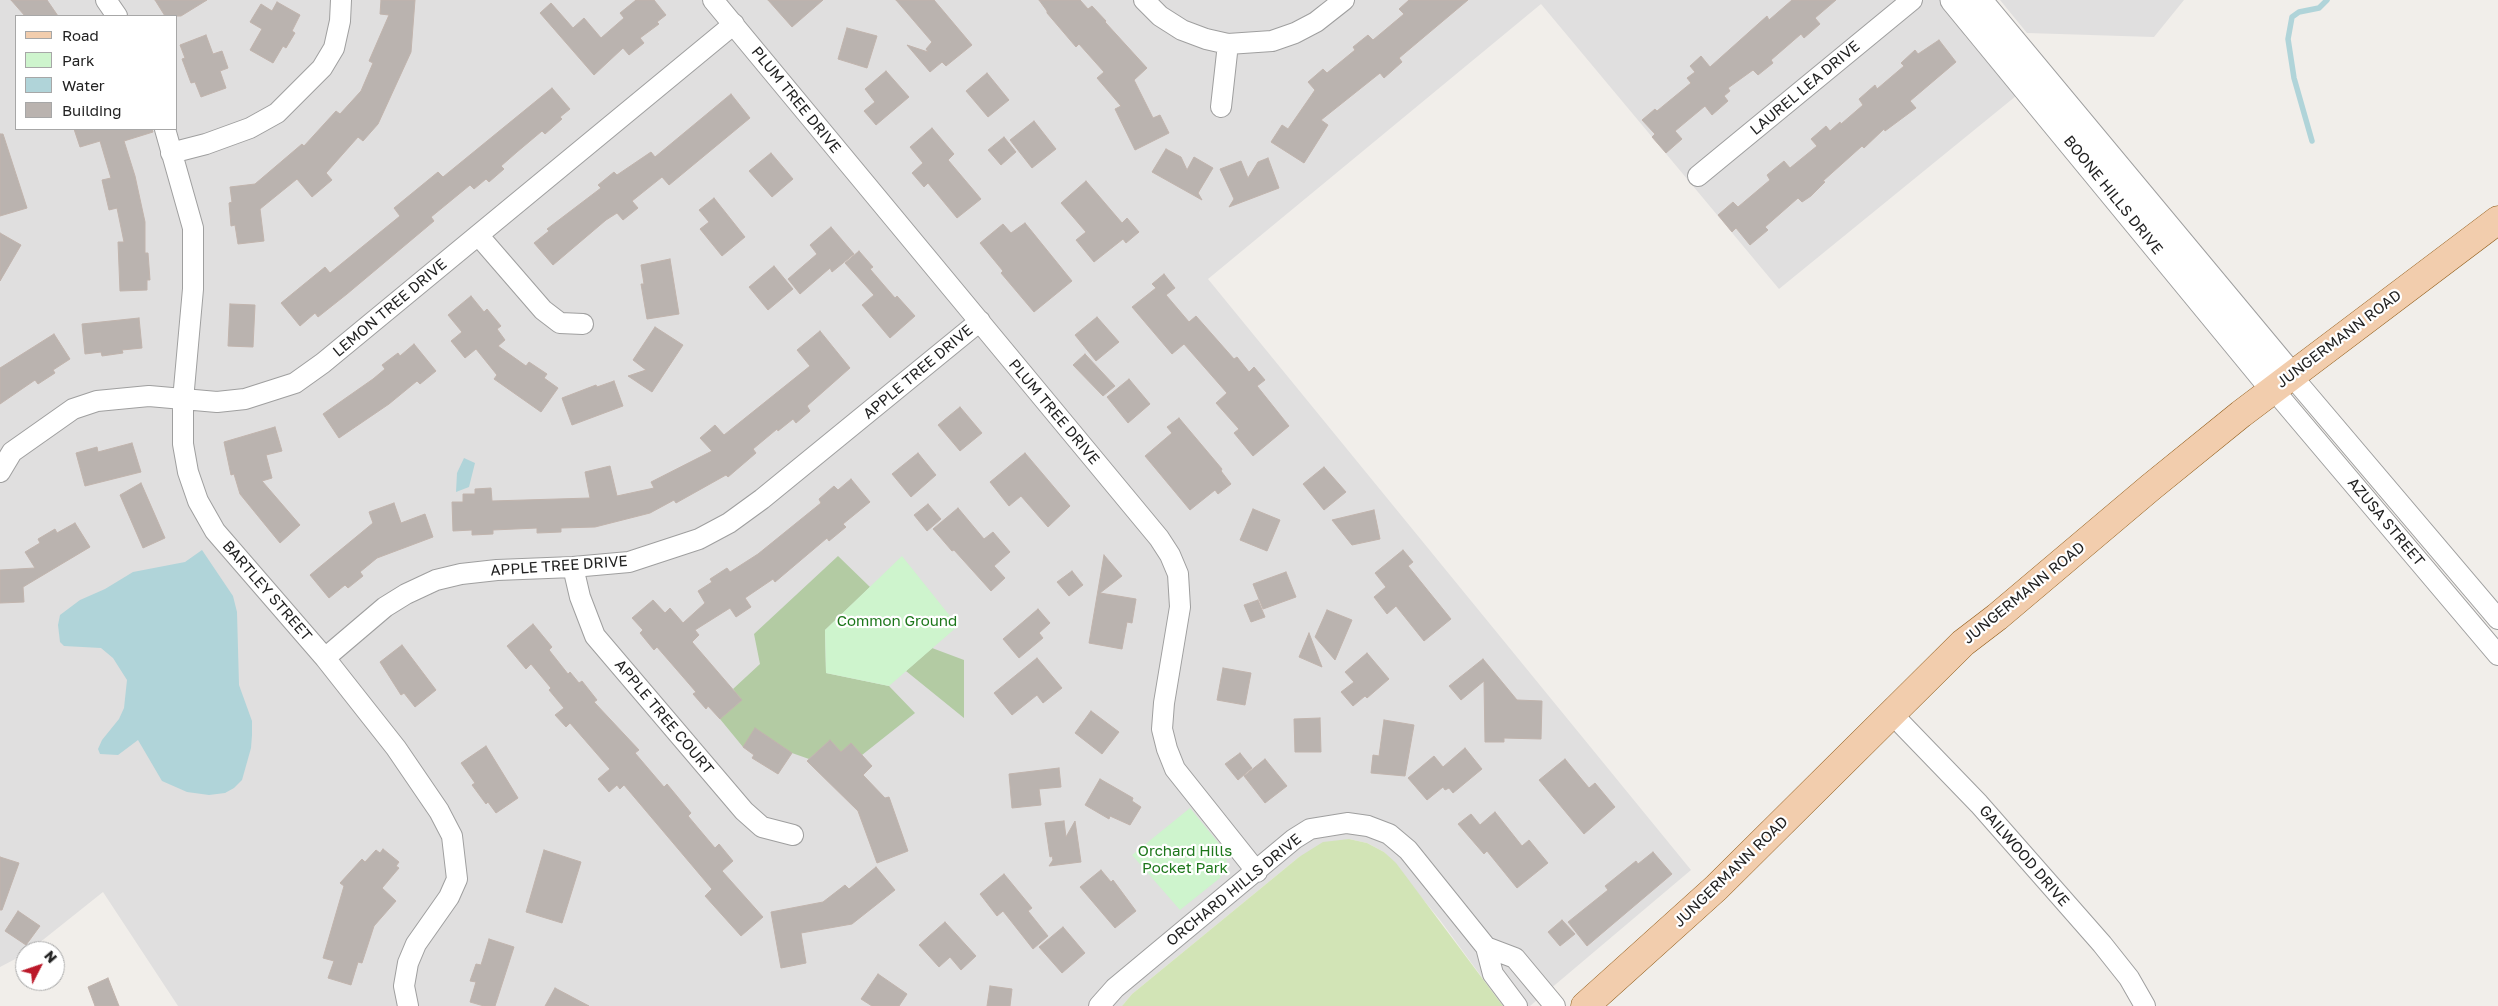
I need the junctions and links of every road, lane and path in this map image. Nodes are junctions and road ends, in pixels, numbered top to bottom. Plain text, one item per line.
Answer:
1 (106, 0) edge
2 (341, 0) edge
3 (713, 0) edge
4 (1144, 0) edge
5 (1344, 0) edge
6 (1912, 0) edge
7 (1953, 0) edge
8 (1979, 0) edge
9 (116, 15) edge
10 (734, 24) junction
11 (1228, 44) junction
12 (1221, 107) dead end
13 (165, 130) edge
14 (171, 153) junction
15 (1698, 176) dead end
16 (2498, 220) edge
17 (478, 235) junction
18 (980, 321) junction
19 (584, 324) dead end
20 (2282, 382) junction
21 (183, 400) junction
22 (0, 472) edge
23 (573, 567) junction
24 (2498, 619) edge
25 (2498, 656) edge
26 (325, 658) junction
27 (1892, 714) junction
28 (793, 835) dead end
29 (1257, 872) junction
30 (1486, 947) junction
31 (408, 1006) edge
32 (1099, 1006) edge
33 (1517, 1006) edge
34 (1555, 1006) edge
35 (1585, 1006) edge
36 (2145, 1006) edge

1 - 9 street
2 - 14 street
3 - 10 street, PLUM TREE DRIVE
4 - 11 street
5 - 11 street
6 - 15 street, LAUREL LEA DRIVE
7 - 20 street, BOONE HILLS DRIVE
8 - 20 street, BOONE HILLS DRIVE
10 - 17 street, LEMON TREE DRIVE
10 - 18 street, PLUM TREE DRIVE
11 - 12 street
13 - 14 street, BARTLEY STREET
14 - 21 street, BARTLEY STREET
16 - 20 main road, JUNGERMANN ROAD
17 - 19 street
17 - 21 street, LEMON TREE DRIVE
18 - 23 street, APPLE TREE DRIVE
18 - 29 street, PLUM TREE DRIVE
20 - 24 street, AZUSA STREET
20 - 25 street, AZUSA STREET
20 - 27 main road, JUNGERMANN ROAD
21 - 22 street, LEMON TREE DRIVE
21 - 26 street, BARTLEY STREET
23 - 26 street, APPLE TREE DRIVE
23 - 28 street, APPLE TREE COURT
26 - 31 street, BARTLEY STREET
27 - 35 main road, JUNGERMANN ROAD
27 - 36 street, GAILWOOD DRIVE
29 - 30 street, ORCHARD HILLS DRIVE
29 - 32 street, ORCHARD HILLS DRIVE
30 - 33 street, ORCHARD HILLS DRIVE
30 - 34 street

